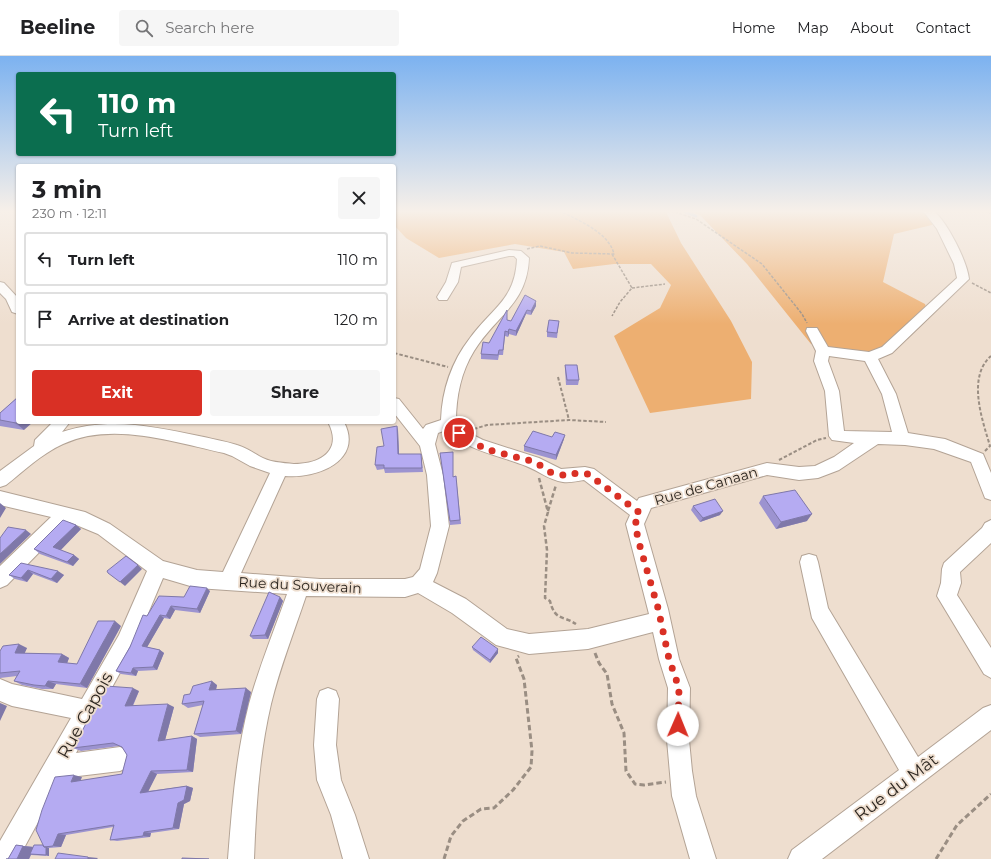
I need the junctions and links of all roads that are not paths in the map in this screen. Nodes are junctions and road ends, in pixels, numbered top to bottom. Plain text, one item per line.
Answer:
1 (953, 249) edge
2 (0, 286) edge
3 (443, 297) dead end
4 (16, 309) edge
5 (812, 331) road end
6 (823, 351) junction
7 (870, 357) junction
8 (396, 405) edge
9 (60, 424) edge
10 (337, 424) edge
11 (454, 428) junction
12 (875, 438) junction
13 (902, 439) junction
14 (427, 444) junction
15 (31, 454) junction
16 (280, 468) junction
17 (0, 480) edge
18 (991, 493) edge
19 (0, 498) edge
20 (640, 513) junction
21 (66, 514) junction
22 (991, 528) edge
23 (808, 562) dead end
24 (158, 568) junction
25 (0, 579) edge
26 (228, 581) junction
27 (419, 584) junction
28 (300, 586) junction
29 (660, 621) junction
30 (991, 667) edge
31 (0, 690) edge
32 (328, 699) dead end
33 (88, 711) junction
34 (991, 716) edge
35 (120, 759) dead end
36 (57, 767) junction
37 (914, 773) junction
38 (4, 859) edge
39 (241, 859) edge
40 (356, 859) edge
41 (703, 859) edge
42 (801, 859) edge

1 - 7 street
2 - 4 street
3 - 11 street
5 - 6 street
6 - 7 street
6 - 12 street
7 - 13 street
8 - 14 street
9 - 15 street
10 - 16 street
11 - 14 street
11 - 20 street
12 - 13 street
12 - 20 street, Rue de Canaan
13 - 18 street
14 - 27 street
15 - 16 street
15 - 17 street
16 - 26 street
19 - 21 street, Rue du Souverain
20 - 29 street, Rue de Canaan
21 - 24 street, Rue du Souverain
21 - 25 street
22 - 30 street
23 - 37 street
24 - 26 street, Rue du Souverain
24 - 33 street, Rue Capois
26 - 28 street, Rue du Souverain
27 - 28 street, Rue du Souverain
27 - 29 street
28 - 39 street
29 - 41 street, Rue de Canaan
31 - 33 street
32 - 40 street
33 - 36 street, Rue Capois
34 - 37 street, Rue du Mât
35 - 36 street
36 - 38 street, Rue Capois
37 - 42 street, Rue du Mât

